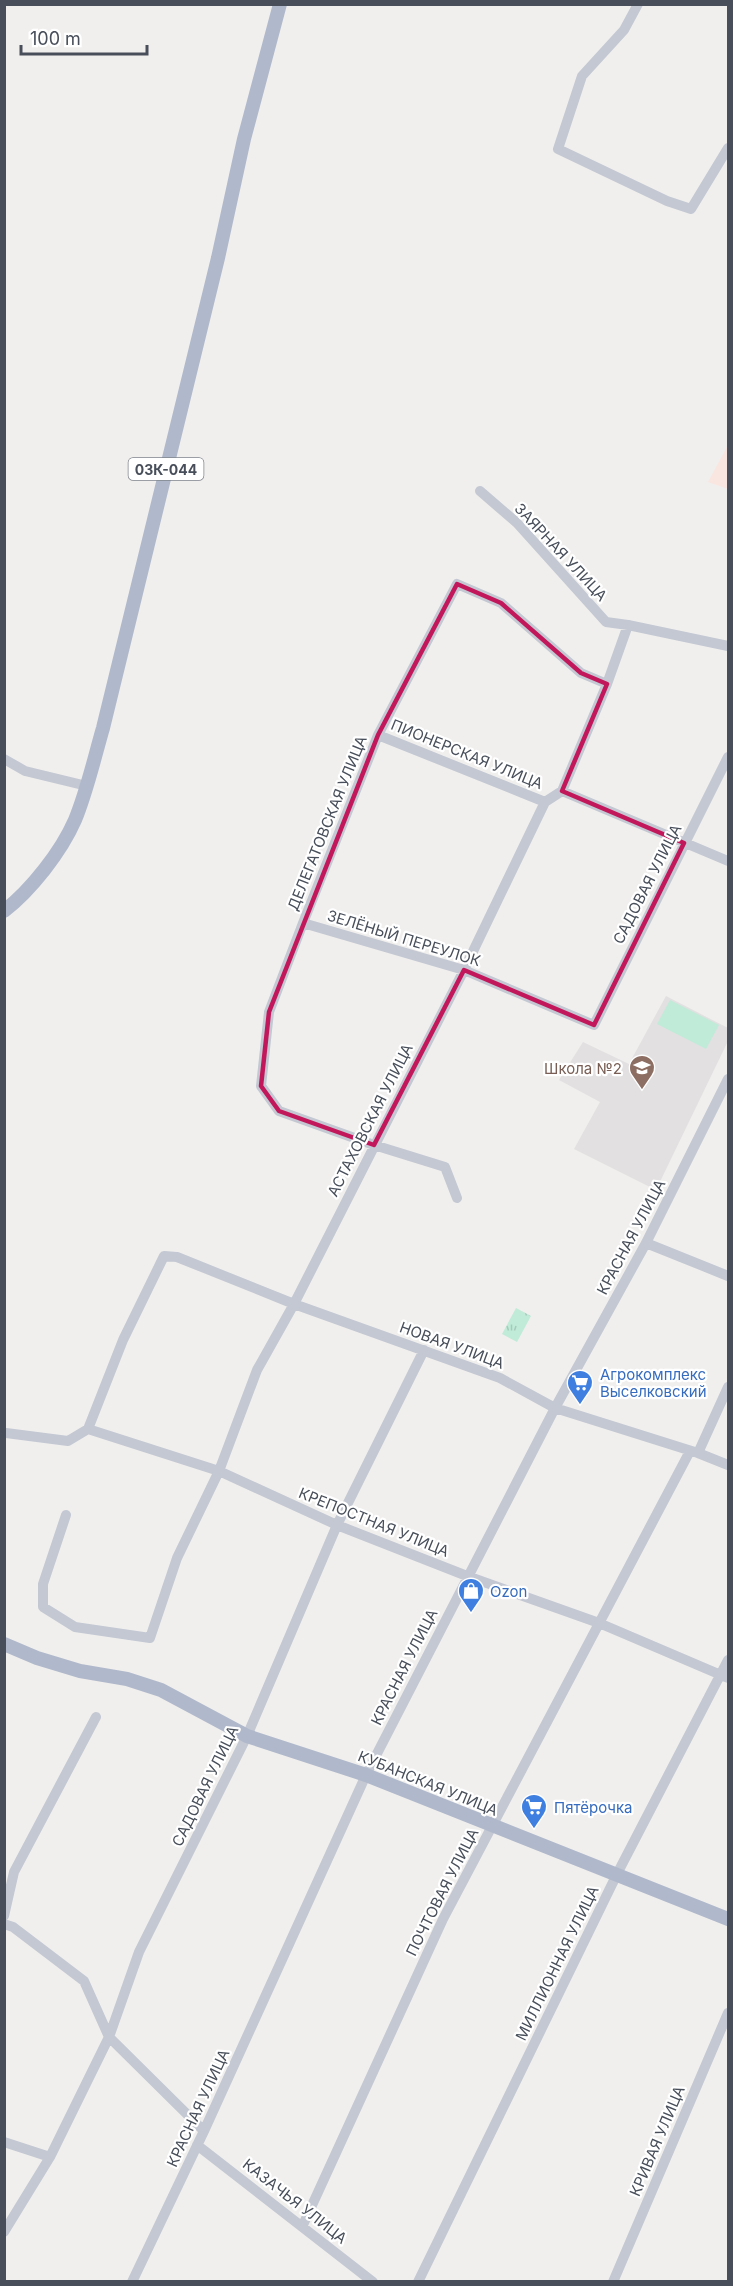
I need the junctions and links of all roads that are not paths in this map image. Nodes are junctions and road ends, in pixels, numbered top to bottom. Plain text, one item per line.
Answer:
1 (280, 4) edge
2 (638, 4) edge
3 (729, 148) edge
4 (480, 491) dead end
5 (628, 625) junction
6 (729, 646) edge
7 (608, 684) junction
8 (378, 735) junction
9 (729, 757) edge
10 (4, 759) edge
11 (87, 786) junction
12 (562, 791) junction
13 (545, 802) junction
14 (684, 843) junction
15 (729, 861) edge
16 (4, 911) edge
17 (303, 923) junction
18 (464, 970) junction
19 (594, 1025) joint
20 (729, 1079) edge
21 (374, 1145) junction
22 (458, 1198) dead end
23 (646, 1244) junction
24 (729, 1276) edge
25 (294, 1304) junction
26 (424, 1350) junction
27 (729, 1387) edge
28 (555, 1408) junction
29 (88, 1429) junction
30 (6, 1433) dead end
31 (694, 1452) junction
32 (729, 1465) edge
33 (219, 1471) junction
34 (66, 1515) dead end
35 (337, 1525) junction
36 (467, 1576) junction
37 (599, 1623) junction
38 (4, 1644) edge
39 (729, 1660) edge
40 (724, 1677) edge
41 (96, 1717) dead end
42 (247, 1736) junction
43 (366, 1774) junction
44 (492, 1826) junction
45 (617, 1874) junction
46 (4, 1917) edge
47 (729, 1919) edge
48 (9, 1926) edge
49 (729, 2013) edge
50 (109, 2037) junction
51 (204, 2131) junction
52 (4, 2142) edge
53 (197, 2145) junction
54 (50, 2157) junction
55 (303, 2225) junction
56 (4, 2232) edge
57 (132, 2282) edge
58 (373, 2282) edge
59 (418, 2282) edge
60 (613, 2282) edge

1 - 11 main road, 03К-044
2 - 3 street
4 - 5 street, ЗАЯРНАЯ УЛИЦА
5 - 6 street, ЗАЯРНАЯ УЛИЦА
5 - 7 street
7 - 8 street, ДЕЛЕГАТОВСКАЯ УЛИЦА
7 - 12 street
8 - 13 street, ПИОНЕРСКАЯ УЛИЦА
8 - 17 street, ДЕЛЕГАТОВСКАЯ УЛИЦА
9 - 14 street, САДОВАЯ УЛИЦА
10 - 11 street
11 - 16 main road, 03К-044
12 - 13 street
12 - 14 street, ПИОНЕРСКАЯ УЛИЦА
13 - 18 street, АСТАХОВСКАЯ УЛИЦА
14 - 15 street, ПИОНЕРСКАЯ УЛИЦА
14 - 19 street, САДОВАЯ УЛИЦА
17 - 18 street, ЗЕЛЁНЫЙ ПЕРЕУЛОК
17 - 21 street, ДЕЛЕГАТОВСКАЯ УЛИЦА
18 - 19 street, ЗЕЛЁНЫЙ ПЕРЕУЛОК
18 - 21 street, АСТАХОВСКАЯ УЛИЦА
20 - 23 street, КРАСНАЯ УЛИЦА
21 - 22 street
21 - 25 street, АСТАХОВСКАЯ УЛИЦА
23 - 24 street
23 - 28 street, КРАСНАЯ УЛИЦА
25 - 26 street, НОВАЯ УЛИЦА
25 - 29 street, НОВАЯ УЛИЦА
25 - 33 street, АСТАХОВСКАЯ УЛИЦА
26 - 28 street, НОВАЯ УЛИЦА
26 - 35 street, САДОВАЯ УЛИЦА
27 - 31 street, ПОЧТОВАЯ УЛИЦА
28 - 31 street, НОВАЯ УЛИЦА
28 - 36 street, КРАСНАЯ УЛИЦА
29 - 30 street
29 - 33 street, КРЕПОСТНАЯ УЛИЦА
31 - 32 street, НОВАЯ УЛИЦА
31 - 37 street, ПОЧТОВАЯ УЛИЦА
33 - 34 street, АСТАХОВСКАЯ УЛИЦА
33 - 35 street, КРЕПОСТНАЯ УЛИЦА
35 - 36 street, КРЕПОСТНАЯ УЛИЦА
35 - 42 street, САДОВАЯ УЛИЦА
36 - 37 street, КРЕПОСТНАЯ УЛИЦА
36 - 43 street, КРАСНАЯ УЛИЦА
37 - 40 street, КРЕПОСТНАЯ УЛИЦА
37 - 44 street, ПОЧТОВАЯ УЛИЦА
38 - 42 main road, КУБАНСКАЯ УЛИЦА
39 - 40 street, МИЛЛИОННАЯ УЛИЦА
40 - 45 street, МИЛЛИОННАЯ УЛИЦА
41 - 46 street
42 - 43 main road, КУБАНСКАЯ УЛИЦА
42 - 50 street, САДОВАЯ УЛИЦА
43 - 44 main road, КУБАНСКАЯ УЛИЦА
43 - 51 street, КРАСНАЯ УЛИЦА
44 - 45 main road, КУБАНСКАЯ УЛИЦА
44 - 55 street, ПОЧТОВАЯ УЛИЦА
45 - 47 main road, КУБАНСКАЯ УЛИЦА
45 - 59 street, МИЛЛИОННАЯ УЛИЦА
46 - 48 street
48 - 50 street
49 - 60 street, КРИВАЯ УЛИЦА
50 - 51 street
50 - 54 street, САДОВАЯ УЛИЦА
51 - 53 street, КРАСНАЯ УЛИЦА
52 - 54 street
53 - 55 street, КАЗАЧЬЯ УЛИЦА
53 - 57 street, КРАСНАЯ УЛИЦА
54 - 56 street, САДОВАЯ УЛИЦА
55 - 58 street, КАЗАЧЬЯ УЛИЦА

